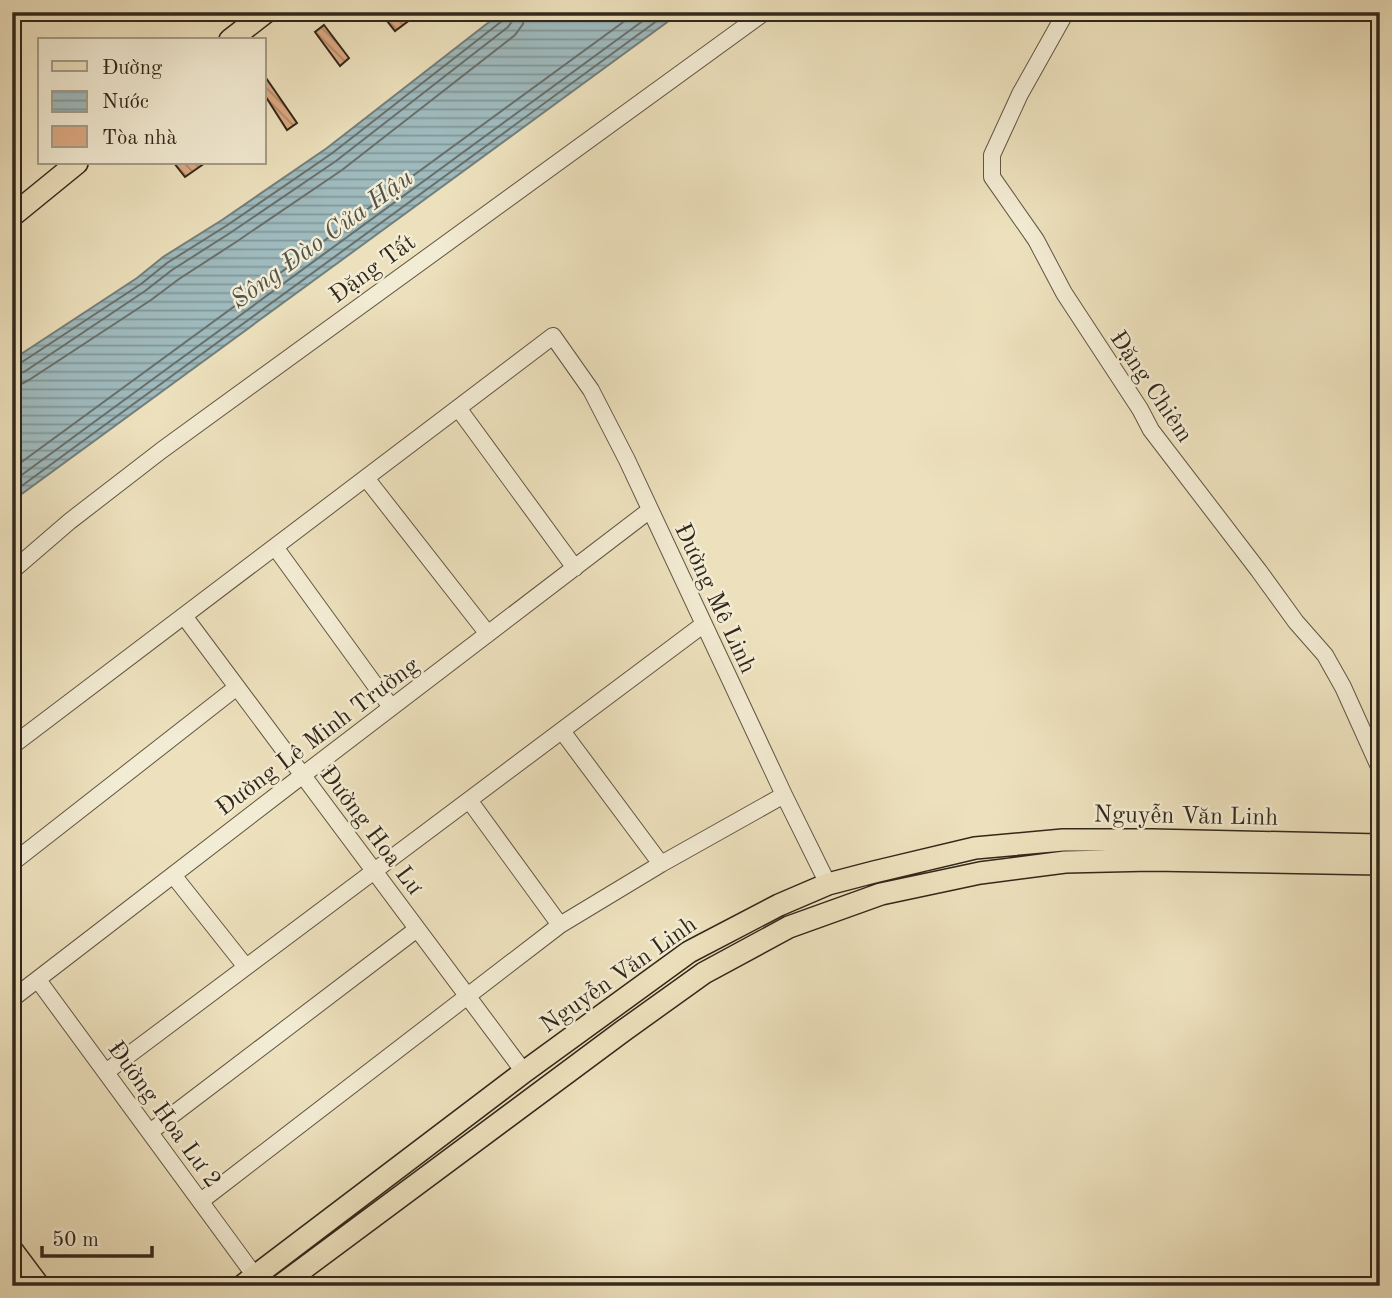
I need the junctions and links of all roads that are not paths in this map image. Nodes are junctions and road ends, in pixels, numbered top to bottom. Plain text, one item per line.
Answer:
1 (266, 12) edge
2 (765, 12) edge
3 (1066, 12) edge
4 (233, 38) edge
5 (76, 164) edge
6 (12, 216) edge
7 (458, 408) junction
8 (366, 478) junction
9 (650, 510) junction
10 (275, 547) junction
11 (575, 568) junction
12 (12, 571) edge
13 (184, 616) junction
14 (704, 624) junction
15 (488, 634) junction
16 (237, 687) junction
17 (391, 708) junction
18 (562, 730) junction
19 (12, 746) edge
20 (1380, 769) edge
21 (303, 775) junction
22 (783, 795) junction
23 (469, 800) junction
24 (1380, 845) edge
25 (975, 848) junction
26 (12, 863) edge
27 (661, 864) junction
28 (1380, 864) edge
29 (374, 871) junction
30 (980, 873) junction
31 (173, 875) junction
32 (828, 884) junction
33 (560, 925) junction
34 (417, 929) junction
35 (246, 967) junction
36 (38, 980) junction
37 (467, 996) junction
38 (12, 999) edge
39 (572, 1036) junction
40 (587, 1057) junction
41 (106, 1072) junction
42 (524, 1072) junction
43 (150, 1132) junction
44 (201, 1201) junction
45 (12, 1250) edge
46 (248, 1281) edge
47 (39, 1286) edge
48 (280, 1286) edge

1 - 4 main road
2 - 12 street, Đặng Tất
3 - 20 street, Đặng Chiêm
5 - 6 main road
7 - 8 street
7 - 9 street, Đường Mê Linh
7 - 11 street
8 - 10 street
8 - 15 street
9 - 11 street, Đường Lê Minh Trường
9 - 14 street, Đường Mê Linh
10 - 13 street
10 - 17 street
11 - 15 street, Đường Lê Minh Trường
13 - 16 street, Đường Hoa Lư
13 - 19 street
14 - 18 street
14 - 22 street, Đường Mê Linh
15 - 17 street, Đường Lê Minh Trường
16 - 21 street, Đường Hoa Lư
16 - 26 street
17 - 21 street, Đường Lê Minh Trường
18 - 23 street
18 - 27 street
21 - 29 street, Đường Hoa Lư
21 - 31 street, Đường Lê Minh Trường
22 - 27 street
22 - 32 street, Đường Mê Linh
23 - 29 street
23 - 33 street
24 - 25 main road, Nguyễn Văn Linh
25 - 30 main road
25 - 32 main road, Nguyễn Văn Linh
27 - 33 street
28 - 30 main road, Nguyễn Văn Linh
29 - 34 street, Đường Hoa Lư
29 - 35 street
30 - 40 main road, Nguyễn Văn Linh
31 - 35 street
31 - 36 street, Đường Lê Minh Trường
32 - 39 main road, Nguyễn Văn Linh
33 - 37 street
34 - 37 street, Đường Hoa Lư
34 - 43 street
35 - 41 street
36 - 38 street, Đường Lê Minh Trường
36 - 41 street, Đường Hoa Lư 2
37 - 42 street, Đường Hoa Lư
37 - 44 street
39 - 40 main road
39 - 42 main road, Nguyễn Văn Linh
40 - 48 main road, Nguyễn Văn Linh
41 - 43 street, Đường Hoa Lư 2
42 - 46 main road, Nguyễn Văn Linh
43 - 44 street, Đường Hoa Lư 2
44 - 46 street, Đường Hoa Lư 2
45 - 47 main road

